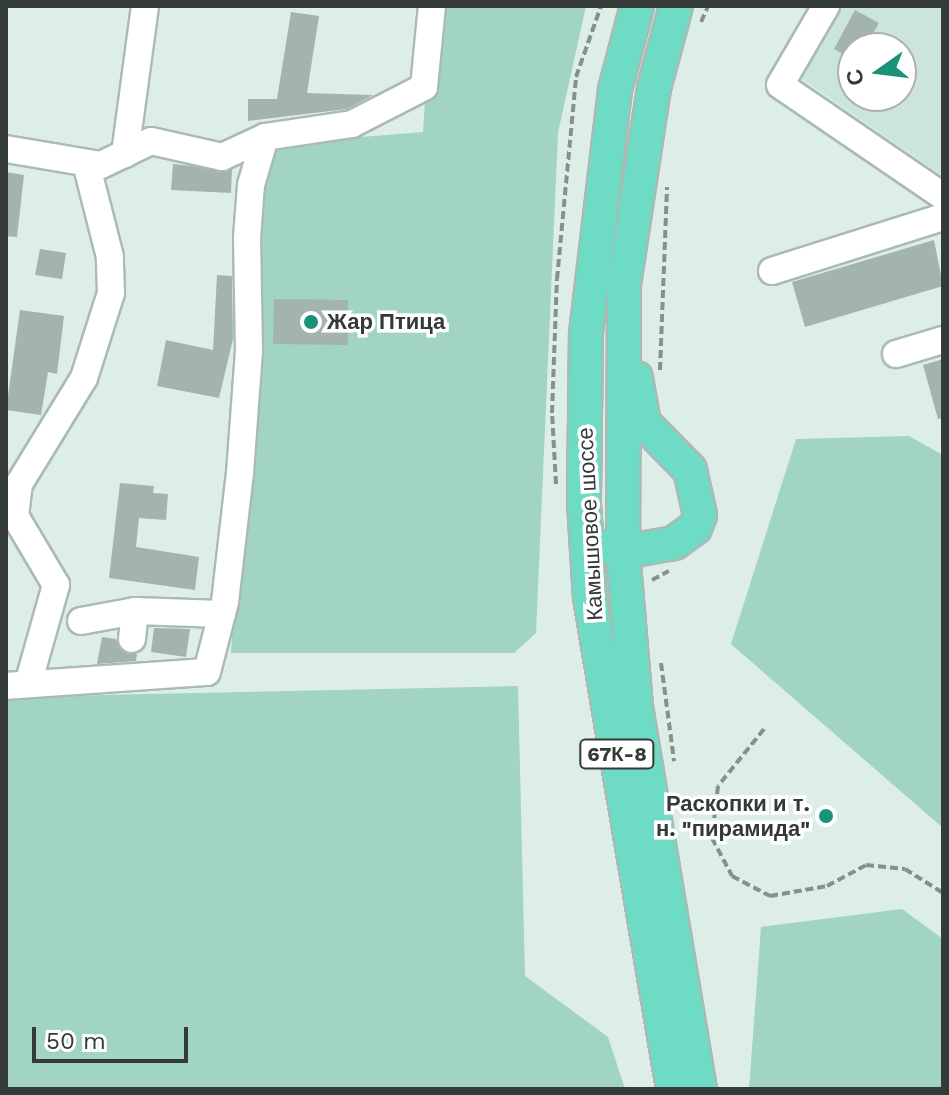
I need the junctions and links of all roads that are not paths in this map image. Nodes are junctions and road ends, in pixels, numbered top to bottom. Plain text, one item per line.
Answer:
1 (145, 6) edge
2 (432, 6) edge
3 (637, 6) edge
4 (676, 6) edge
5 (826, 6) edge
6 (265, 137) junction
7 (6, 149) edge
8 (125, 154) junction
9 (86, 163) junction
10 (943, 196) edge
11 (943, 217) edge
12 (772, 271) dead end
13 (624, 283) junction
14 (943, 340) edge
15 (896, 354) dead end
16 (583, 417) junction
17 (623, 552) junction
18 (135, 611) junction
19 (222, 614) junction
20 (81, 621) dead end
21 (132, 639) dead end
22 (17, 685) edge
23 (673, 1089) edge
24 (700, 1089) edge

1 - 8 street
2 - 6 street
3 - 16 main road, Камышовое шоссе / 67К-8
4 - 13 main road, Камышовое шоссе / 67К-8
5 - 10 street
6 - 8 street
6 - 19 street
7 - 9 street
8 - 9 street
9 - 22 street
11 - 12 street
13 - 17 main road, Камышовое шоссе / 67К-8
13 - 17 main road
14 - 15 street
16 - 17 main road
16 - 23 main road, Камышовое шоссе / 67К-8
17 - 24 main road, Камышовое шоссе / 67К-8
18 - 19 street
18 - 20 street
18 - 21 street
19 - 22 street

